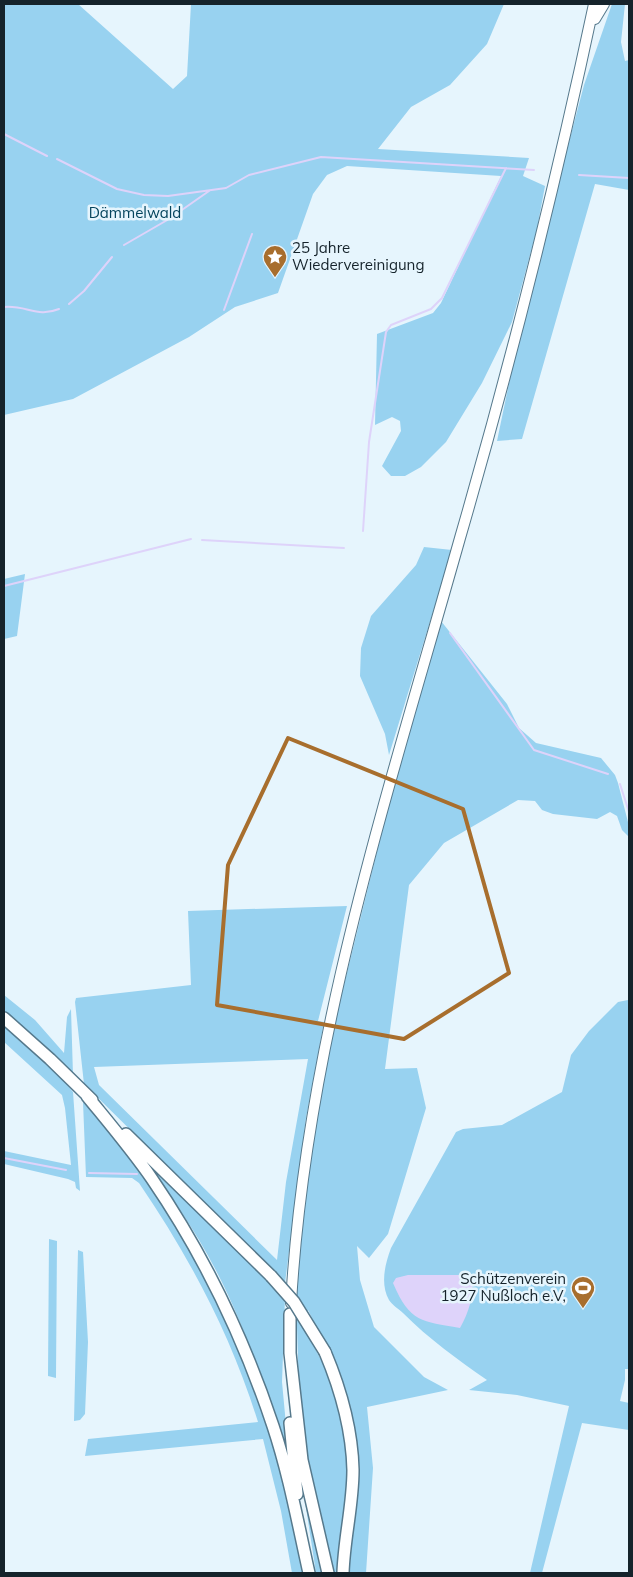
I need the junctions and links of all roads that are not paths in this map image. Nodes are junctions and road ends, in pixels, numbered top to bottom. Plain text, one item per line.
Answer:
1 (589, 4) edge
2 (594, 4) edge
3 (604, 4) edge
4 (589, 28) junction
5 (4, 1018) edge
6 (87, 1096) junction
7 (290, 1314) junction
8 (309, 1573) edge
9 (328, 1573) edge
10 (342, 1573) edge

1 - 4 main road
2 - 4 main road
3 - 4 main road
4 - 7 main road
5 - 6 highway
6 - 8 highway
6 - 10 highway, bridge
7 - 8 highway
7 - 9 highway

